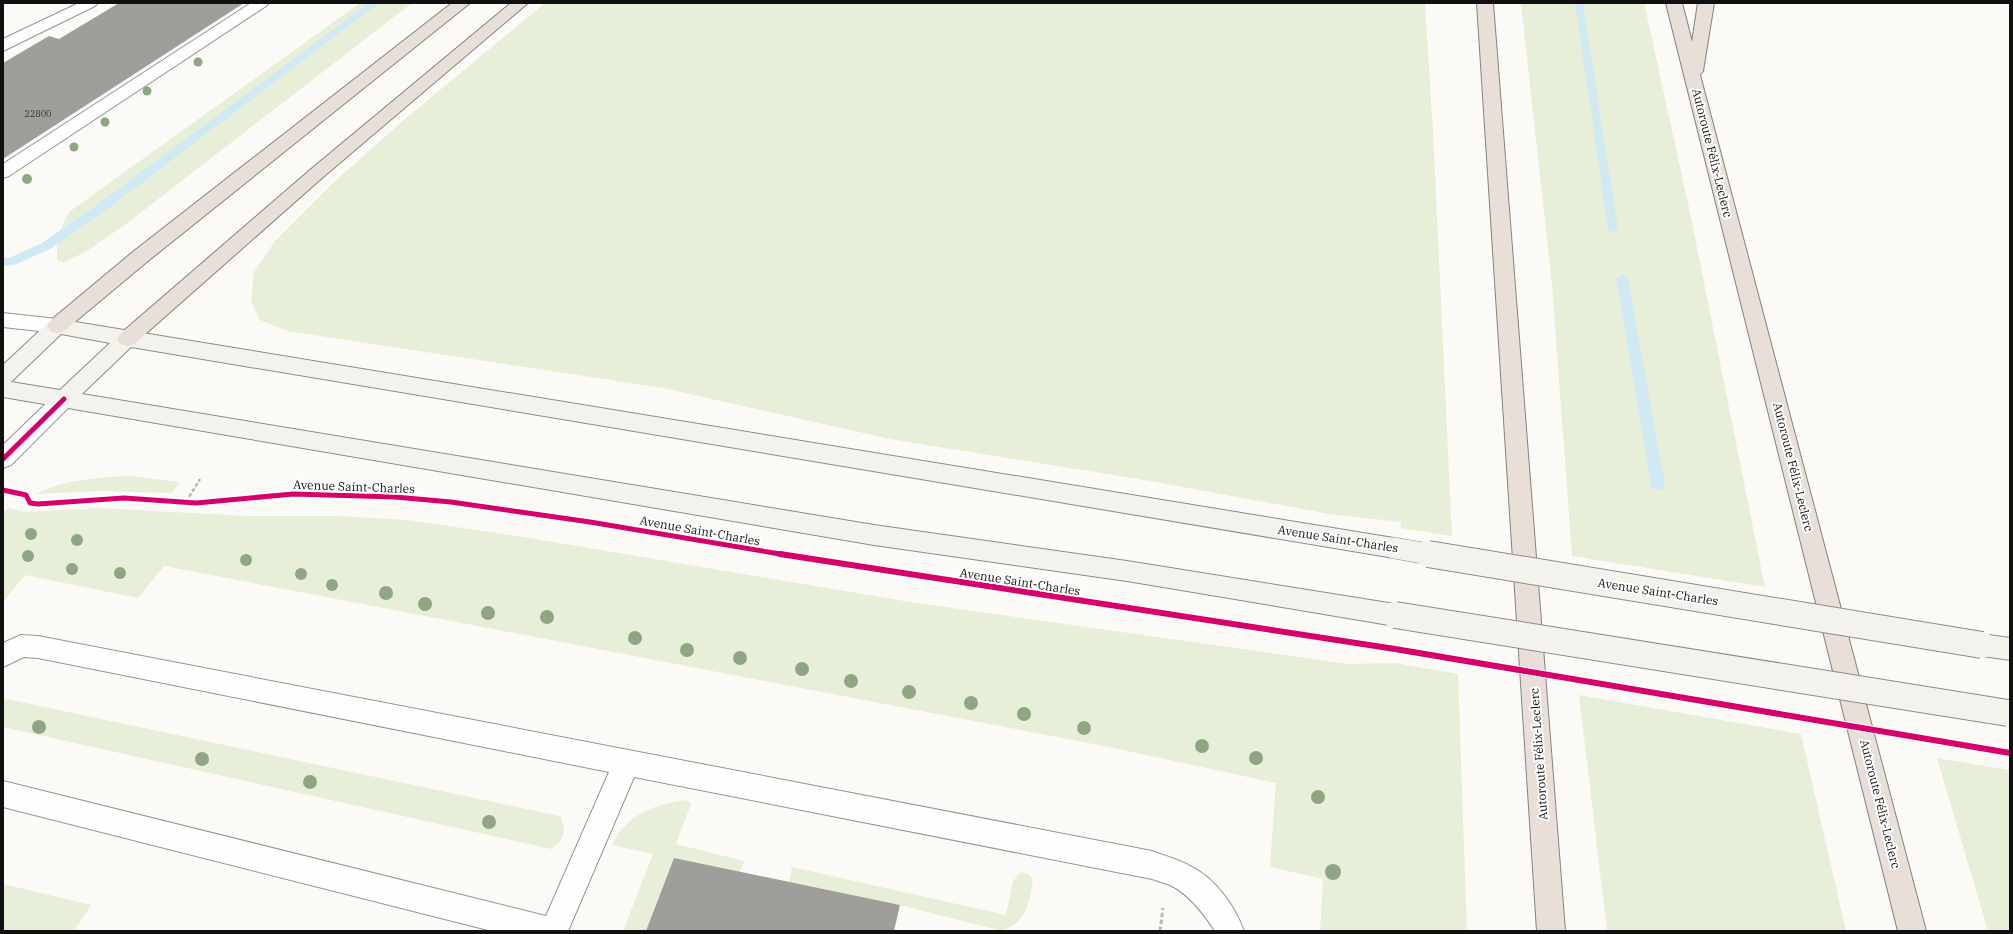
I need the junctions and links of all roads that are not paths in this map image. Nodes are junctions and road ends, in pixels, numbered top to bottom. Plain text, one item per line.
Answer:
1 (90, 3) edge
2 (261, 3) edge
3 (462, 3) edge
4 (520, 3) edge
5 (1481, 3) edge
6 (1485, 3) edge
7 (1674, 3) edge
8 (1706, 3) edge
9 (1487, 22) junction
10 (3, 46) edge
11 (1693, 80) junction
12 (3, 172) edge
13 (3, 320) edge
14 (57, 326) junction
15 (127, 339) junction
16 (3, 377) edge
17 (3, 389) edge
18 (64, 399) junction
19 (3, 459) edge
20 (1525, 563) junction
21 (1830, 613) junction
22 (2010, 649) edge
23 (3, 656) edge
24 (2009, 714) edge
25 (627, 762) junction
26 (3, 794) edge
27 (549, 931) edge
28 (554, 931) edge
29 (1230, 931) edge
30 (1551, 931) edge
31 (1912, 931) edge

1 - 10 street
2 - 12 street
3 - 14 highway
4 - 15 highway
5 - 9 highway
6 - 9 highway, Autoroute Félix-Leclerc
7 - 11 highway, Autoroute Félix-Leclerc
8 - 11 highway
9 - 20 highway, Autoroute Félix-Leclerc
11 - 21 highway, Autoroute Félix-Leclerc
13 - 14 street, Avenue Saint-Charles
14 - 15 main road, Avenue Saint-Charles
14 - 16 main road
15 - 18 main road
15 - 22 main road, Avenue Saint-Charles, bridge
17 - 18 main road, Avenue Saint-Charles
18 - 19 street
18 - 24 main road, Avenue Saint-Charles, bridge
20 - 21 street
20 - 30 highway, Autoroute Félix-Leclerc
21 - 31 highway, Autoroute Félix-Leclerc
23 - 25 street
25 - 28 street
25 - 29 street
26 - 27 street

